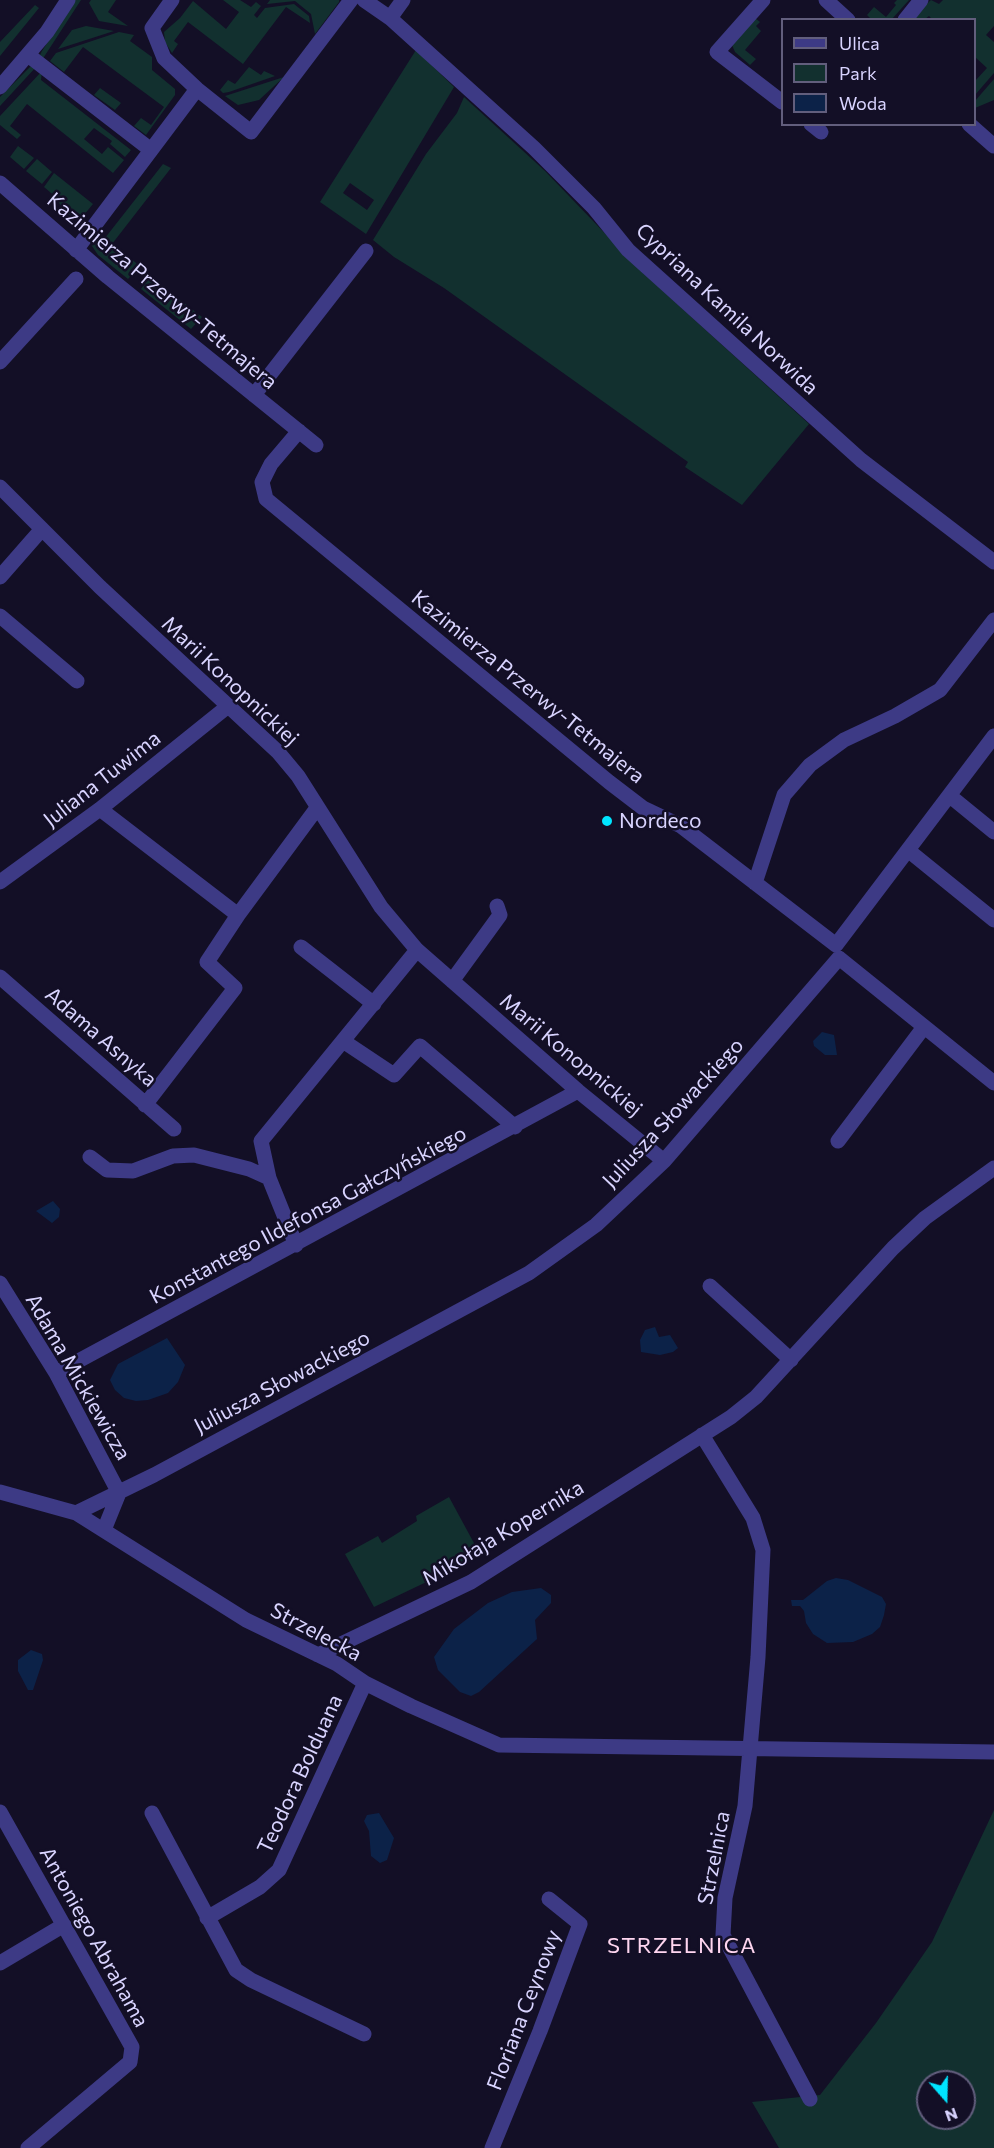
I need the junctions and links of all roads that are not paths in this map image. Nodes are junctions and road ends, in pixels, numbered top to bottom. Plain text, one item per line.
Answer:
1 (68, 0) edge
2 (172, 0) edge
3 (351, 0) edge
4 (364, 0) edge
5 (403, 0) edge
6 (763, 0) edge
7 (826, 0) edge
8 (921, 0) edge
9 (390, 18) junction
10 (846, 18) edge
11 (907, 18) edge
12 (28, 54) junction
13 (0, 87) edge
14 (197, 89) junction
15 (781, 100) edge
16 (971, 126) edge
17 (994, 146) edge
18 (151, 150) junction
19 (0, 183) edge
20 (76, 250) junction
21 (366, 251) dead end
22 (76, 279) dead end
23 (0, 362) edge
24 (254, 395) junction
25 (299, 431) junction
26 (316, 445) dead end
27 (0, 487) edge
28 (42, 529) junction
29 (994, 562) edge
30 (0, 577) edge
31 (0, 616) edge
32 (994, 620) edge
33 (77, 681) dead end
34 (227, 707) junction
35 (994, 736) edge
36 (950, 796) junction
37 (100, 808) junction
38 (317, 808) junction
39 (994, 832) edge
40 (909, 851) junction
41 (0, 882) edge
42 (755, 883) junction
43 (497, 906) dead end
44 (238, 915) junction
45 (994, 920) edge
46 (301, 947) dead end
47 (417, 950) junction
48 (838, 951) junction
49 (0, 977) edge
50 (452, 981) junction
51 (374, 1004) junction
52 (924, 1027) junction
53 (343, 1041) junction
54 (994, 1083) edge
55 (578, 1092) junction
56 (146, 1105) junction
57 (515, 1127) junction
58 (174, 1129) dead end
59 (838, 1141) dead end
60 (90, 1157) dead end
61 (664, 1161) junction
62 (994, 1168) edge
63 (269, 1178) junction
64 (296, 1245) junction
65 (0, 1283) edge
66 (710, 1286) dead end
67 (791, 1360) junction
68 (56, 1373) junction
69 (702, 1435) junction
70 (0, 1492) edge
71 (119, 1493) junction
72 (76, 1513) junction
73 (104, 1530) junction
74 (318, 1655) junction
75 (365, 1683) junction
76 (750, 1747) junction
77 (994, 1752) edge
78 (0, 1812) edge
79 (152, 1813) dead end
80 (549, 1899) dead end
81 (207, 1918) junction
82 (64, 1925) junction
83 (0, 1963) edge
84 (364, 2034) dead end
85 (810, 2099) dead end
86 (28, 2148) edge
87 (492, 2148) edge

1 - 12 street
2 - 14 street
3 - 14 street
4 - 9 street, Cypriana Kamila Norwida
5 - 9 street
6 - 15 street
7 - 10 street
8 - 11 street
9 - 29 street, Cypriana Kamila Norwida
12 - 13 street
12 - 18 street
14 - 18 street
16 - 17 street
18 - 20 street
19 - 20 street, Kazimierza Przerwy-Tetmajera
20 - 24 street, Kazimierza Przerwy-Tetmajera
21 - 24 street
22 - 23 street
24 - 25 street, Kazimierza Przerwy-Tetmajera
25 - 26 street, Kazimierza Przerwy-Tetmajera
25 - 42 street, Kazimierza Przerwy-Tetmajera
27 - 28 street, Marii Konopnickiej
28 - 30 street
28 - 34 street, Marii Konopnickiej
31 - 33 street
32 - 42 street
34 - 37 street, Juliana Tuwima
34 - 38 street, Marii Konopnickiej
35 - 36 street, Juliusza Słowackiego
36 - 39 street
36 - 40 street, Juliusza Słowackiego
37 - 41 street, Juliana Tuwima
37 - 44 street
38 - 44 street
38 - 47 street, Marii Konopnickiej
40 - 45 street
40 - 48 street, Juliusza Słowackiego
42 - 48 street, Kazimierza Przerwy-Tetmajera
43 - 50 street
44 - 56 street
46 - 51 street
47 - 50 street, Marii Konopnickiej
47 - 51 street
48 - 52 street, Kazimierza Przerwy-Tetmajera
48 - 61 street, Juliusza Słowackiego
49 - 56 street, Adama Asnyka
50 - 55 street, Marii Konopnickiej
51 - 53 street
52 - 54 street, Kazimierza Przerwy-Tetmajera
52 - 59 street
53 - 57 street
53 - 63 street
55 - 57 street, Konstantego Ildefonsa Gałczyńskiego
55 - 61 street, Marii Konopnickiej
56 - 58 street, Adama Asnyka
57 - 64 street, Konstantego Ildefonsa Gałczyńskiego
60 - 63 street
61 - 71 street, Juliusza Słowackiego
62 - 67 street, Mikołaja Kopernika
63 - 64 street
64 - 68 street, Konstantego Ildefonsa Gałczyńskiego
65 - 68 street, Adama Mickiewicza
66 - 67 street
67 - 69 street, Mikołaja Kopernika
68 - 71 street, Adama Mickiewicza
69 - 74 street, Mikołaja Kopernika
69 - 76 street
70 - 72 street, Strzelecka
71 - 72 street, Juliusza Słowackiego
71 - 73 street
72 - 73 street, Strzelecka
73 - 74 street, Strzelecka
74 - 75 street, Strzelecka
75 - 76 street, Strzelecka
75 - 81 street, Teodora Bolduana
76 - 77 street
76 - 85 street, Strzelnica
78 - 82 street, Antoniego Abrahama
79 - 81 street
80 - 87 street, Floriana Ceynowy
81 - 84 street
82 - 83 street
82 - 86 street, Antoniego Abrahama

